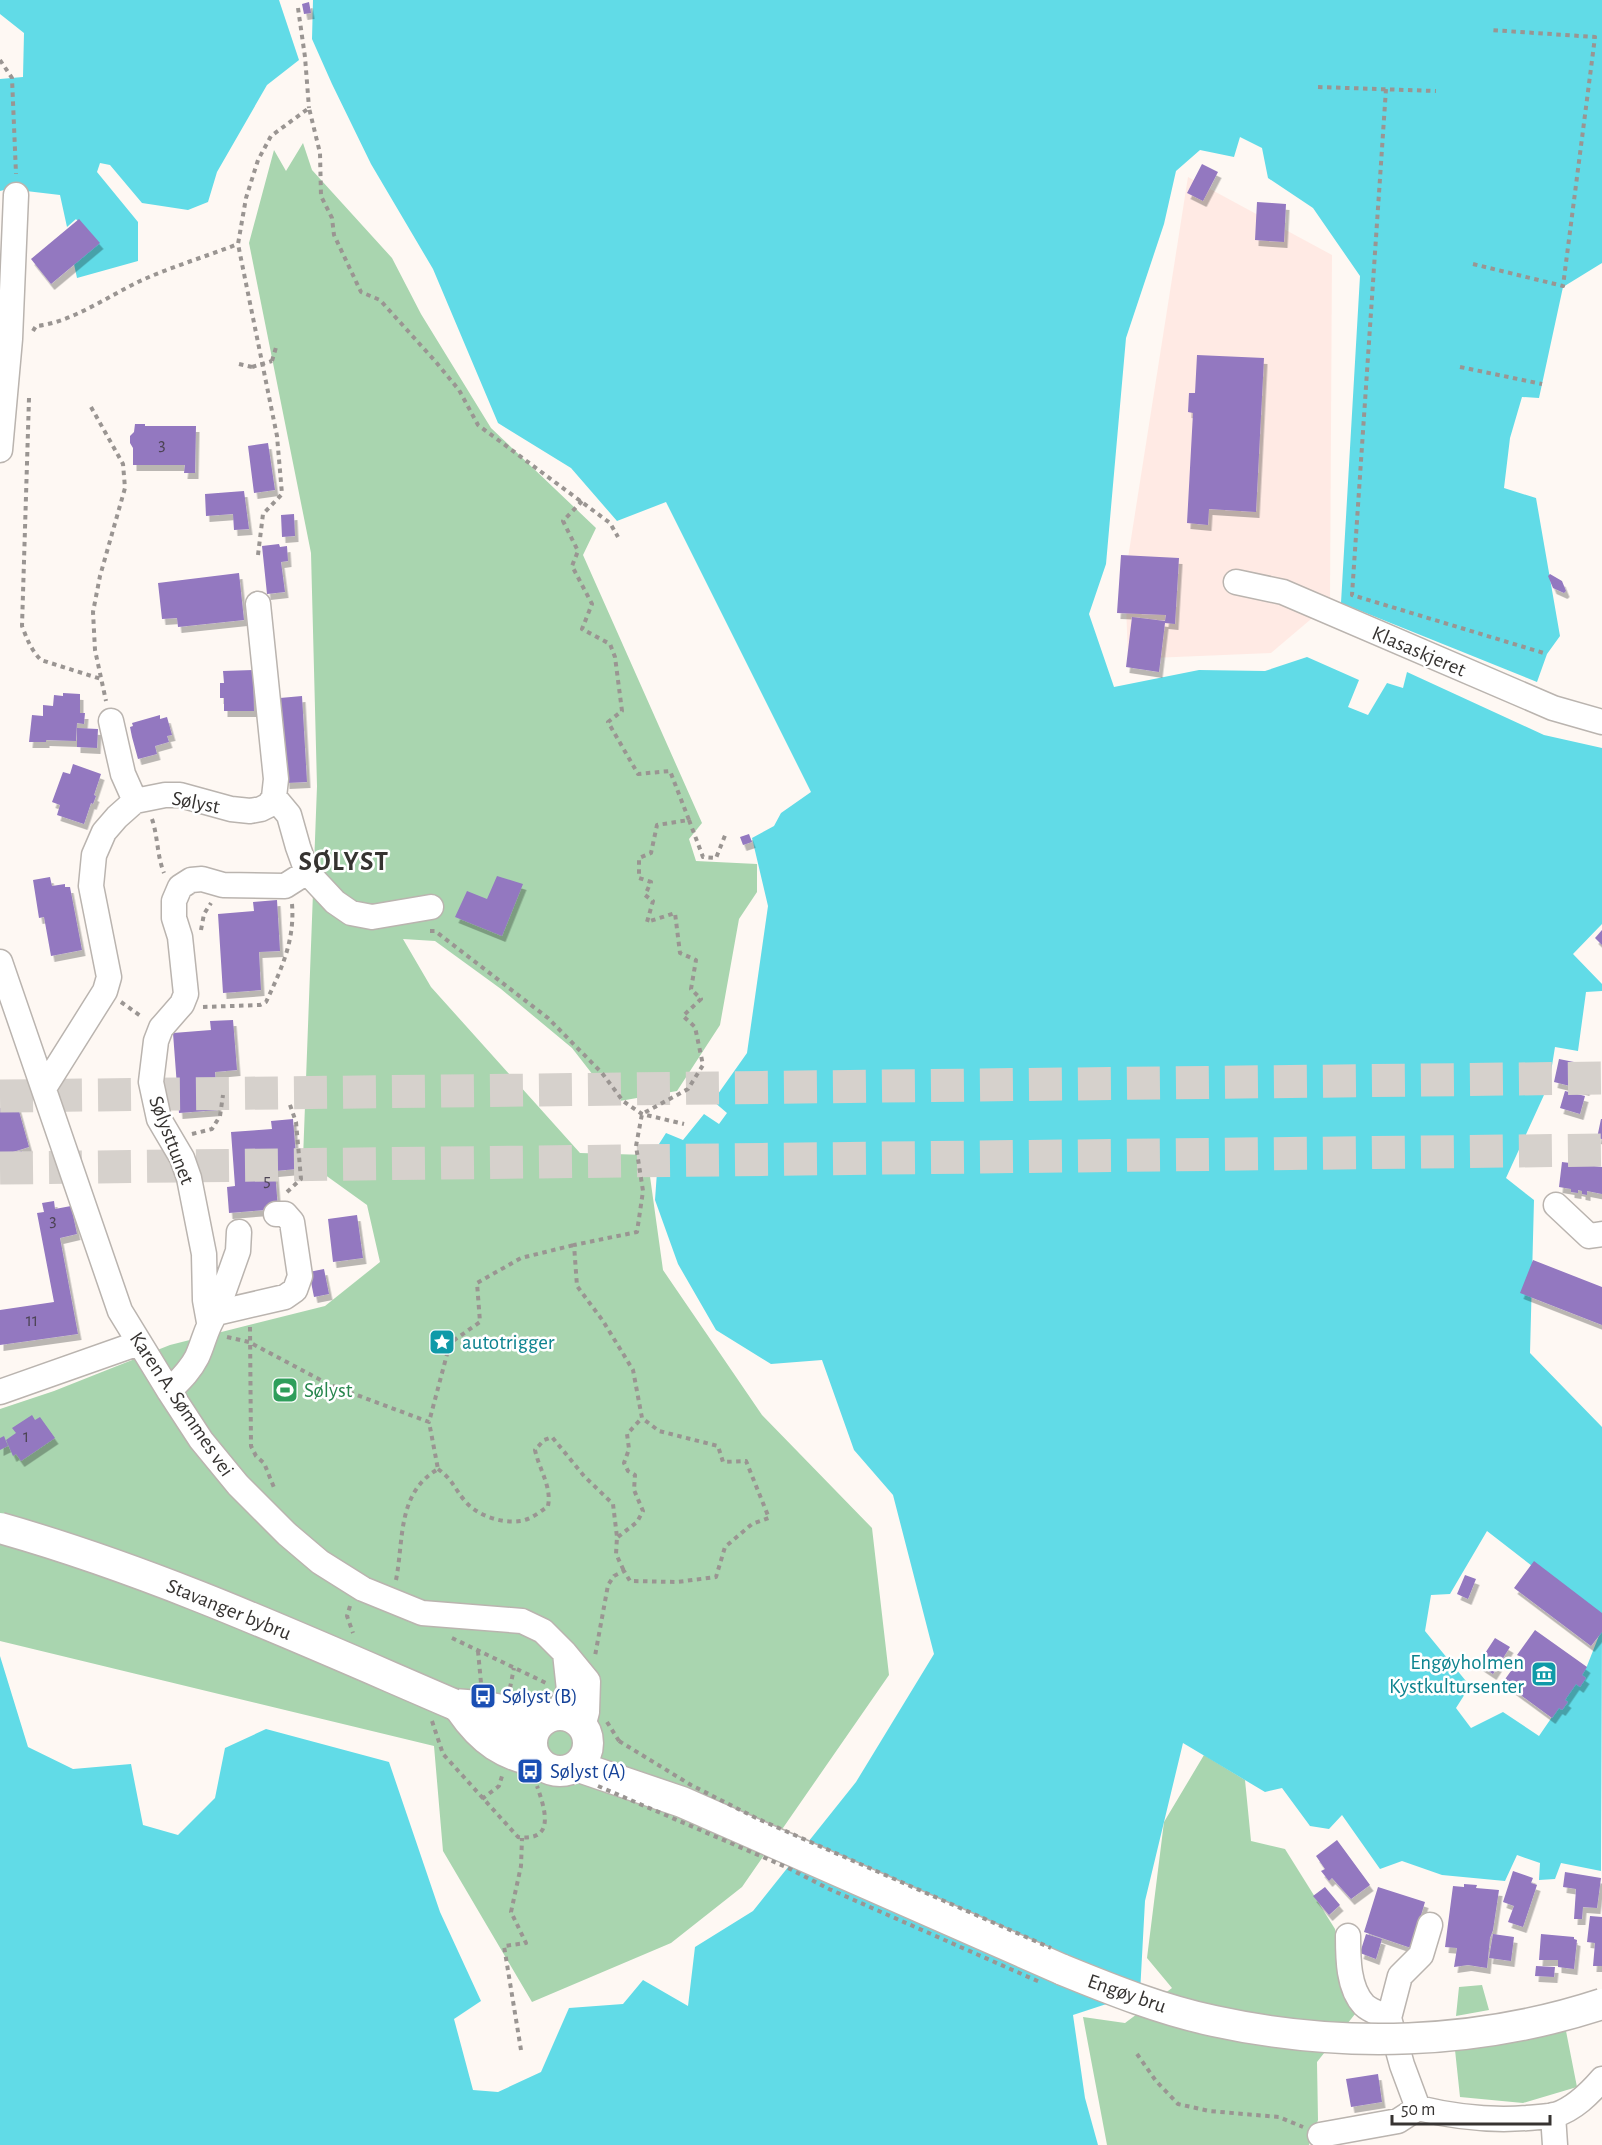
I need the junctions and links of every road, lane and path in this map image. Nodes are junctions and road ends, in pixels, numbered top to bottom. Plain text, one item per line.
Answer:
1 (298, 8) dead end
2 (1491, 30) dead end
3 (0, 60) edge
4 (1318, 87) dead end
5 (1386, 89) junction
6 (1436, 91) dead end
7 (309, 108) junction
8 (16, 186) joint
9 (237, 244) junction
10 (1473, 264) dead end
11 (10, 339) junction
12 (277, 344) dead end
13 (239, 364) dead end
14 (1460, 367) dead end
15 (1542, 384) dead end
16 (29, 392) dead end
17 (91, 407) dead end
18 (0, 450) edge
19 (582, 501) junction
20 (618, 537) dead end
21 (258, 555) dead end
22 (1236, 582) dead end
23 (258, 604) dead end
24 (1547, 654) dead end
25 (101, 679) junction
26 (111, 721) joint
27 (1602, 722) edge
28 (274, 797) junction
29 (138, 801) junction
30 (689, 820) junction
31 (726, 833) dead end
32 (308, 872) junction
33 (212, 882) junction
34 (285, 886) junction
35 (178, 889) junction
36 (431, 908) dead end
37 (424, 930) dead end
38 (200, 932) dead end
39 (0, 962) edge
40 (105, 991) junction
41 (182, 1004) junction
42 (161, 1028) junction
43 (44, 1089) junction
44 (223, 1095) dead end
45 (289, 1102) dead end
46 (642, 1114) junction
47 (684, 1124) dead end
48 (173, 1143) junction
49 (1556, 1204) dead end
50 (280, 1214) joint
51 (239, 1232) dead end
52 (1602, 1234) edge
53 (574, 1245) junction
54 (246, 1306) junction
55 (212, 1317) junction
56 (249, 1342) junction
57 (139, 1343) junction
58 (169, 1391) junction
59 (0, 1392) edge
60 (642, 1418) junction
61 (429, 1422) junction
62 (438, 1469) junction
63 (276, 1491) dead end
64 (0, 1528) edge
65 (617, 1537) junction
66 (624, 1570) junction
67 (363, 1589) junction
68 (422, 1613) junction
69 (478, 1651) junction
70 (565, 1653) junction
71 (596, 1660) dead end
72 (514, 1668) junction
73 (543, 1689) dead end
74 (481, 1690) dead end
75 (520, 1692) dead end
76 (453, 1704) junction
77 (551, 1716) junction
78 (597, 1751) junction
79 (537, 1757) junction
80 (506, 1766) dead end
81 (482, 1799) dead end
82 (522, 1838) dead end
83 (1430, 1925) dead end
84 (1348, 1936) dead end
85 (1057, 1950) dead end
86 (1602, 2004) edge
87 (1389, 2018) junction
88 (521, 2050) dead end
89 (1137, 2054) dead end
90 (1602, 2079) edge
91 (1418, 2108) junction
92 (1553, 2115) junction
93 (1320, 2135) joint
94 (1555, 2145) edge

1 - 7 path
2 - 10 path
3 - 8 path
4 - 5 path
5 - 6 path
5 - 24 path
7 - 9 path
7 - 19 path
8 - 11 street
9 - 11 path
9 - 21 path
11 - 18 street
12 - 13 path, bridge
14 - 15 path
16 - 25 path
17 - 25 path
19 - 20 path
19 - 30 path
22 - 27 street, Klasaskjeret
23 - 28 street
25 - 26 path
26 - 29 street
28 - 29 street, Sølyst
28 - 32 street
29 - 35 path
29 - 40 street
30 - 31 path
30 - 46 path
32 - 34 street
32 - 36 street
33 - 34 street
33 - 35 street
33 - 38 path
34 - 41 path
35 - 41 street
37 - 46 path
39 - 43 street, Karen A. Sømmes vei
40 - 42 path
40 - 43 street
41 - 42 street, Sølysttunet
42 - 48 street, Sølysttunet
43 - 57 street, Karen A. Sømmes vei
44 - 48 path
45 - 50 path
46 - 47 path
46 - 53 path
48 - 55 street, Sølysttunet
49 - 52 street
50 - 54 street
51 - 55 street
53 - 60 path
53 - 61 path
54 - 55 street
54 - 56 path
55 - 58 street, Sølysttunet
56 - 61 path
56 - 63 path
57 - 58 street, Karen A. Sømmes vei
57 - 59 street
58 - 67 street, Karen A. Sømmes vei
60 - 65 path
60 - 66 path
61 - 62 path
62 - 65 path
62 - 67 path
64 - 76 main road, Stavanger bybru, bridge
65 - 66 path
66 - 71 path
67 - 68 street, Karen A. Sømmes vei
68 - 69 path
68 - 70 street, Karen A. Sømmes vei
69 - 72 path
69 - 74 path
70 - 77 street
70 - 78 street, Karen A. Sømmes vei
72 - 73 path
72 - 75 path
76 - 77 main road
76 - 79 main road
77 - 78 main road
77 - 79 main road
78 - 79 main road
78 - 85 path, bridge
78 - 86 main road, Engøy bru, bridge
80 - 81 path
82 - 88 path
83 - 87 street
84 - 87 street
87 - 91 street
89 - 93 path
90 - 92 street
91 - 92 street
91 - 93 street
92 - 94 street

